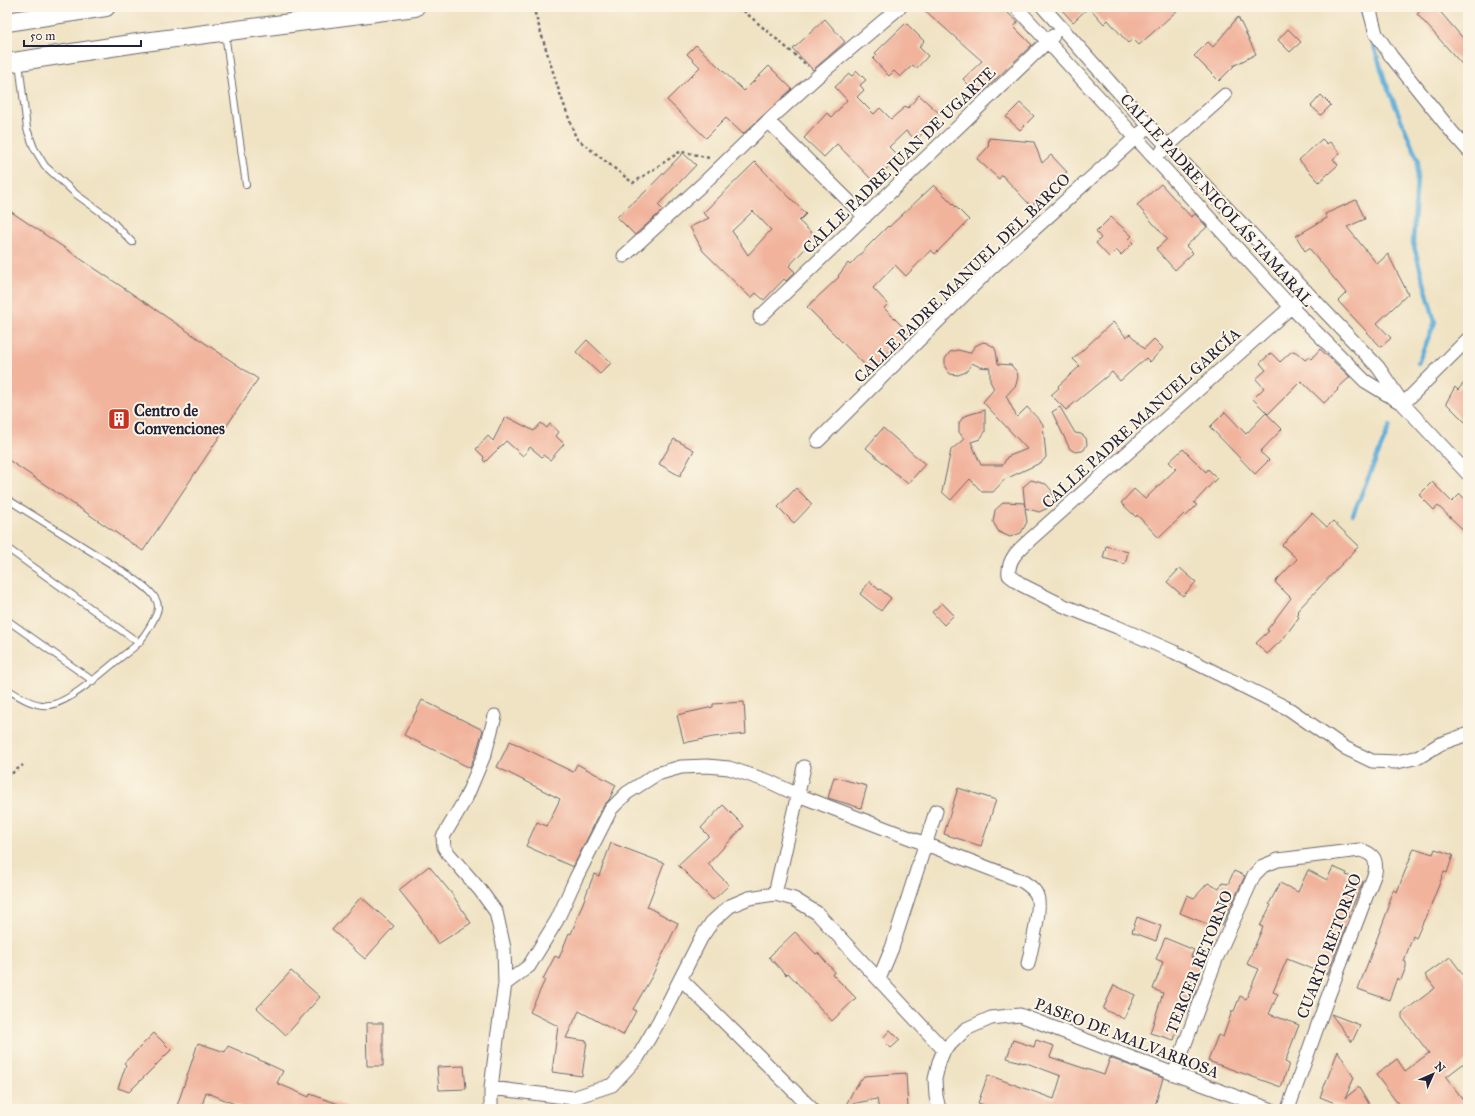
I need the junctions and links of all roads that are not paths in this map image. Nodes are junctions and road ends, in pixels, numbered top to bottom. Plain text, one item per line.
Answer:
1 (106, 7) edge
2 (415, 7) edge
3 (900, 7) edge
4 (1016, 7) edge
5 (1043, 7) edge
6 (1369, 7) edge
7 (7, 22) edge
8 (1062, 28) junction
9 (225, 32) junction
10 (1048, 41) junction
11 (13, 62) edge
12 (1224, 95) dead end
13 (768, 121) junction
14 (1149, 126) junction
15 (1136, 137) junction
16 (1167, 145) junction
17 (1468, 150) edge
18 (1155, 158) junction
19 (246, 185) dead end
20 (865, 217) junction
21 (132, 242) dead end
22 (624, 256) dead end
23 (1306, 291) junction
24 (1291, 307) junction
25 (760, 317) dead end
26 (1468, 340) edge
27 (1403, 404) junction
28 (818, 441) dead end
29 (1468, 474) edge
30 (7, 499) edge
31 (7, 548) edge
32 (7, 620) edge
33 (139, 643) junction
34 (93, 681) junction
35 (7, 689) edge
36 (495, 716) dead end
37 (1468, 734) edge
38 (804, 767) dead end
39 (798, 795) junction
40 (936, 811) dead end
41 (926, 844) junction
42 (1263, 866) joint
43 (775, 894) junction
44 (1028, 964) dead end
45 (681, 979) junction
46 (879, 979) junction
47 (506, 984) junction
48 (944, 1050) junction
49 (1174, 1074) junction
50 (491, 1088) junction
51 (491, 1109) edge
52 (812, 1109) edge
53 (938, 1109) edge
54 (1270, 1109) edge
55 (1288, 1109) edge

1 - 7 main road
2 - 9 main road
3 - 13 street
4 - 10 street, CALLE PADRE NICOLÁS TAMARAL
5 - 8 street, CALLE PADRE NICOLÁS TAMARAL
6 - 17 street
8 - 10 street, CALLE PADRE JUAN DE UGARTE
8 - 14 street, CALLE PADRE NICOLÁS TAMARAL
9 - 11 main road
9 - 19 lane
10 - 15 street, CALLE PADRE NICOLÁS TAMARAL
10 - 20 street, CALLE PADRE JUAN DE UGARTE
11 - 21 lane
12 - 16 street
13 - 20 street
13 - 22 street
14 - 15 street, CALLE PADRE MANUEL DEL BARCO
14 - 16 street, CALLE PADRE NICOLÁS TAMARAL
15 - 18 street, CALLE PADRE NICOLÁS TAMARAL
15 - 28 street, CALLE PADRE MANUEL DEL BARCO
16 - 18 street
16 - 23 street, CALLE PADRE NICOLÁS TAMARAL
18 - 24 street, CALLE PADRE NICOLÁS TAMARAL
20 - 25 street, CALLE PADRE JUAN DE UGARTE
23 - 24 street, CALLE PADRE MANUEL GARCÍA
23 - 27 street, CALLE PADRE NICOLÁS TAMARAL
24 - 27 street, CALLE PADRE NICOLÁS TAMARAL
24 - 37 street, CALLE PADRE MANUEL GARCÍA
26 - 27 street
27 - 29 street, CALLE PADRE NICOLÁS TAMARAL
30 - 33 lane
31 - 33 lane
32 - 34 lane
33 - 34 lane
34 - 35 lane
36 - 47 street
38 - 39 street
39 - 41 street
39 - 43 street
39 - 47 street
40 - 41 street
41 - 44 street
41 - 46 street
42 - 49 street, TERCER RETORNO
42 - 55 street, CUARTO RETORNO
43 - 45 street
43 - 46 street
45 - 50 street
45 - 52 street
46 - 48 street
47 - 50 street
48 - 49 street, PASEO DE MALVARROSA
48 - 53 street, PASEO DE MALVARROSA
49 - 54 street, PASEO DE MALVARROSA
50 - 51 street

